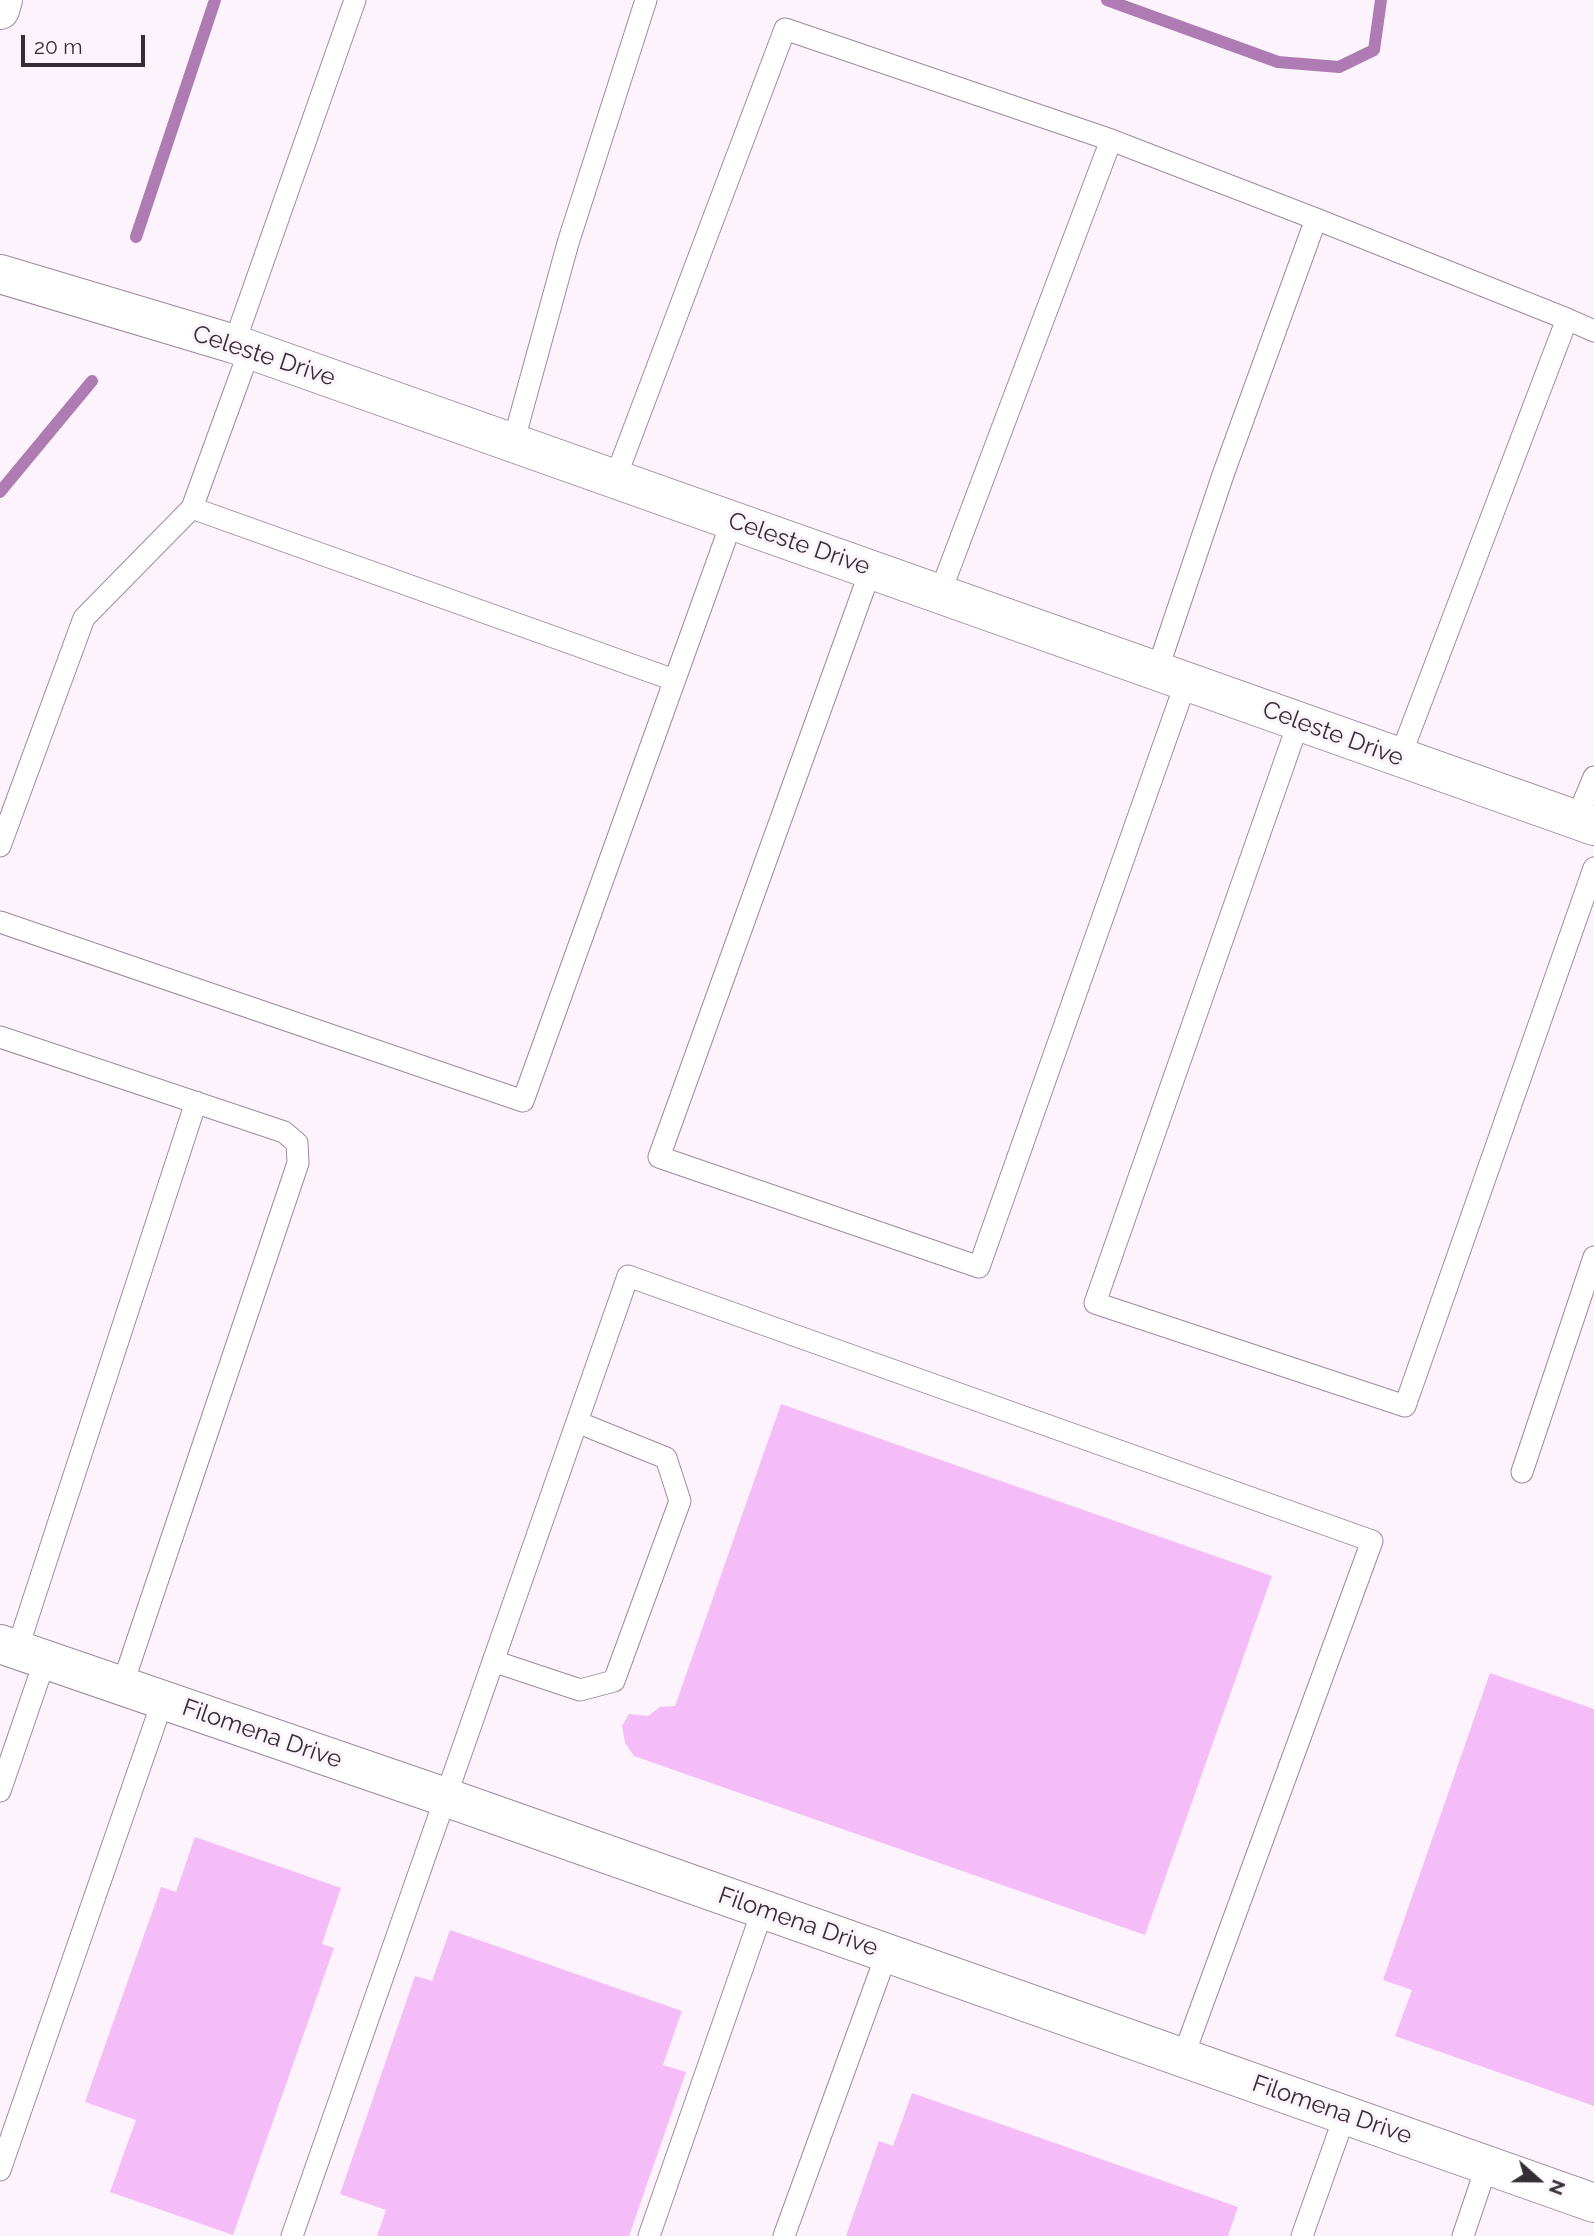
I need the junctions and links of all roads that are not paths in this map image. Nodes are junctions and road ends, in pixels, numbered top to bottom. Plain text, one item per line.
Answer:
1 (3, 0) edge
2 (355, 0) edge
3 (646, 0) edge
4 (0, 10) edge
5 (1111, 140) junction
6 (1316, 219) junction
7 (0, 274) edge
8 (1567, 319) junction
9 (1594, 331) edge
10 (242, 346) junction
11 (513, 443) junction
12 (615, 479) junction
13 (192, 508) junction
14 (733, 521) junction
15 (871, 569) junction
16 (940, 593) junction
17 (1172, 677) junction
18 (674, 680) junction
19 (1299, 721) junction
20 (1400, 757) junction
21 (1594, 777) edge
22 (1585, 823) edge
23 (0, 846) edge
24 (1594, 868) edge
25 (0, 922) edge
26 (0, 1037) edge
27 (195, 1102) junction
28 (1594, 1257) edge
29 (577, 1422) junction
30 (1522, 1472) dead end
31 (21, 1651) edge
32 (493, 1661) junction
33 (122, 1686) junction
34 (163, 1700) junction
35 (0, 1791) edge
36 (445, 1797) junction
37 (762, 1909) junction
38 (887, 1953) junction
39 (1183, 2057) junction
40 (1345, 2115) junction
41 (1487, 2165) junction
42 (0, 2170) edge
43 (1594, 2203) edge
44 (292, 2236) edge
45 (649, 2236) edge
46 (784, 2236) edge
47 (1302, 2236) edge
48 (1463, 2236) edge

1 - 4 street
2 - 10 lane
3 - 11 lane
5 - 6 lane
5 - 12 lane
5 - 16 lane
6 - 8 lane
6 - 17 lane
7 - 10 street, Celeste Drive
8 - 9 lane
8 - 20 lane
10 - 11 street, Celeste Drive
10 - 13 lane
11 - 12 street, Celeste Drive
12 - 14 street, Celeste Drive
13 - 18 lane
13 - 23 lane
14 - 15 street, Celeste Drive
14 - 18 lane
15 - 16 street, Celeste Drive
15 - 17 lane
16 - 17 street, Celeste Drive
17 - 19 street, Celeste Drive
18 - 25 lane
19 - 20 street, Celeste Drive
19 - 24 lane
20 - 22 street, Celeste Drive
21 - 22 lane
26 - 27 lane
27 - 31 lane
27 - 33 lane
28 - 30 lane
29 - 32 lane
29 - 32 lane
29 - 39 lane
31 - 33 street, Filomena Drive
31 - 35 lane
32 - 36 lane
33 - 34 street, Filomena Drive
34 - 36 street, Filomena Drive
34 - 42 lane
36 - 37 street, Filomena Drive
36 - 44 lane
37 - 38 street, Filomena Drive
37 - 45 lane
38 - 39 street, Filomena Drive
38 - 46 lane
39 - 40 street, Filomena Drive
40 - 41 street, Filomena Drive
40 - 47 lane
41 - 43 street, Filomena Drive
41 - 48 lane

